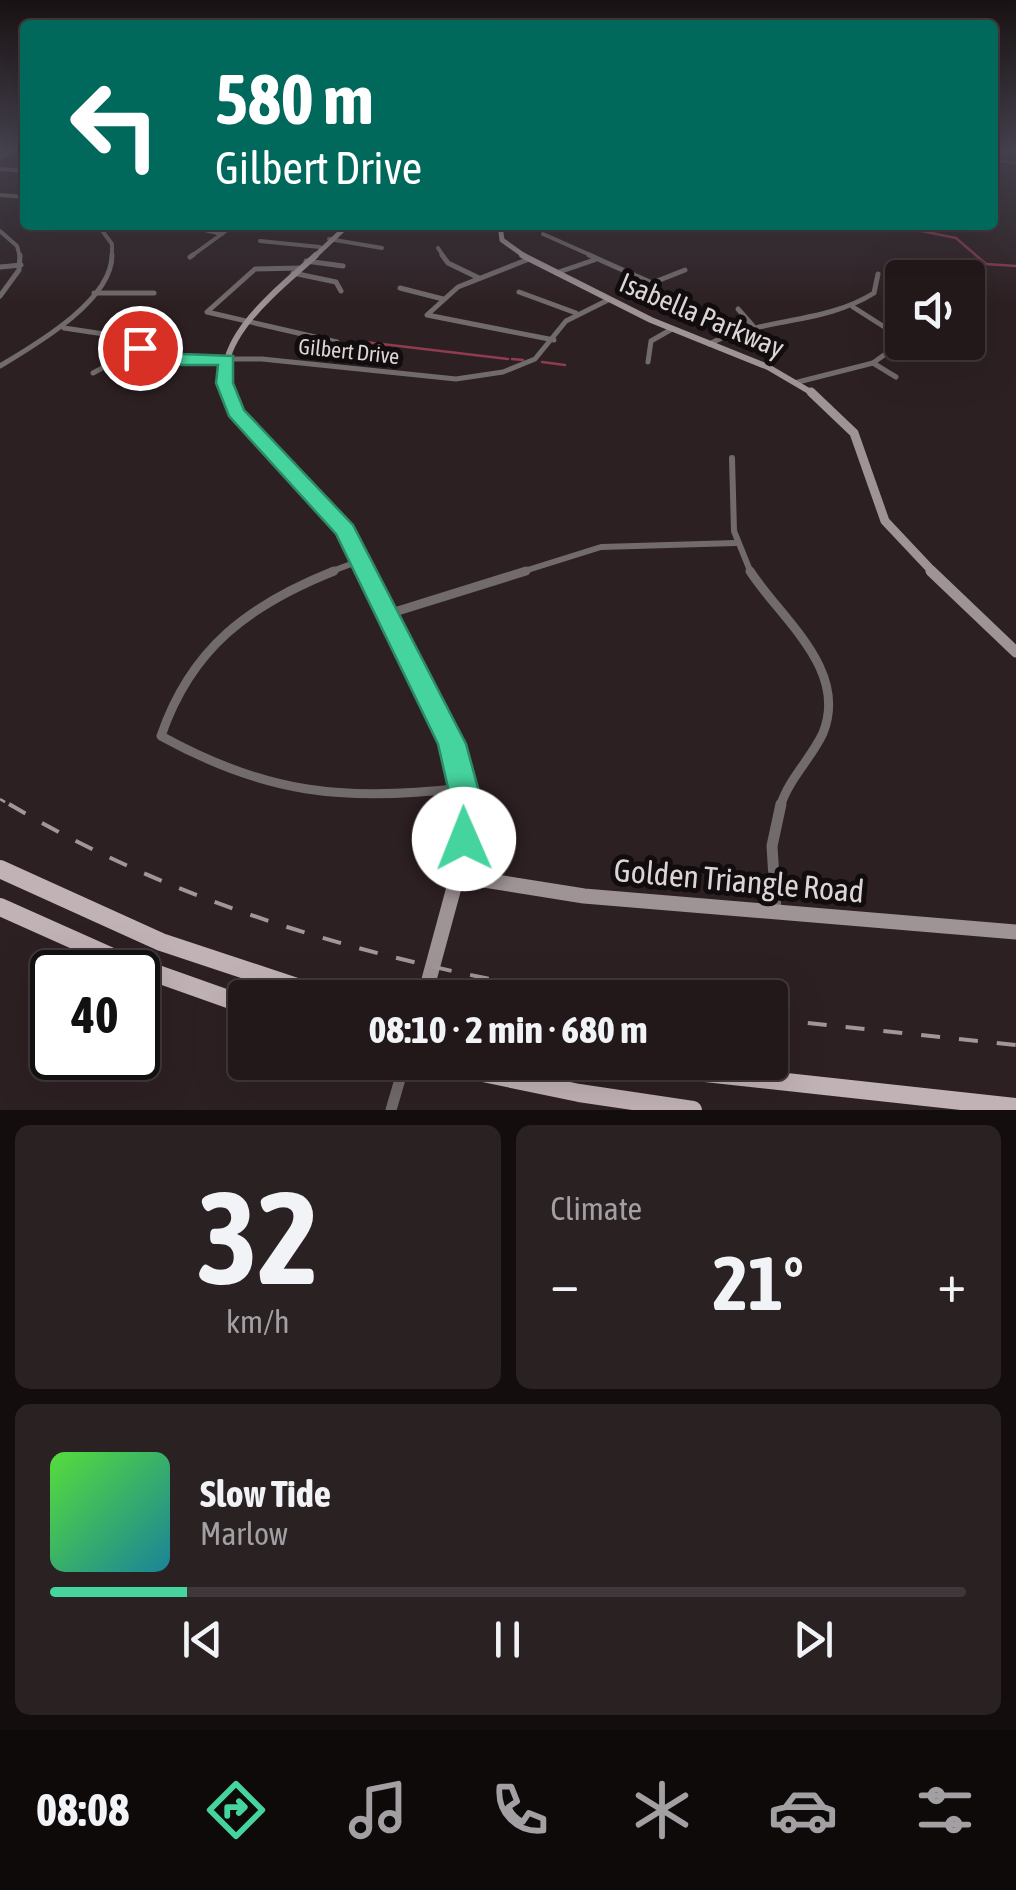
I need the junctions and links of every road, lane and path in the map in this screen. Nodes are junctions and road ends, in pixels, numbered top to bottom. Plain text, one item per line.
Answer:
1 (104, 230) edge
2 (205, 230) edge
3 (227, 230) edge
4 (341, 230) edge
5 (501, 230) edge
6 (0, 231) edge
7 (222, 234) junction
8 (542, 234) dead end
9 (260, 241) dead end
10 (325, 243) junction
11 (382, 248) dead end
12 (438, 248) dead end
13 (190, 257) dead end
14 (596, 259) junction
15 (529, 260) junction
16 (22, 265) junction
17 (342, 266) dead end
18 (0, 267) edge
19 (300, 267) junction
20 (685, 270) dead end
21 (556, 273) junction
22 (878, 274) dead end
23 (479, 278) junction
24 (400, 288) dead end
25 (2, 291) edge
26 (341, 291) dead end
27 (519, 292) dead end
28 (94, 293) junction
29 (154, 294) dead end
30 (443, 299) junction
31 (608, 300) junction
32 (852, 306) junction
33 (738, 309) dead end
34 (576, 313) junction
35 (245, 322) junction
36 (753, 326) junction
37 (64, 328) junction
38 (672, 329) junction
39 (554, 340) junction
40 (337, 342) dead end
41 (709, 344) junction
42 (140, 348) junction
43 (228, 360) junction
44 (648, 362) dead end
45 (873, 363) junction
46 (0, 366) edge
47 (93, 373) dead end
48 (896, 377) dead end
49 (798, 382) junction
50 (732, 458) dead end
51 (736, 543) junction
52 (362, 560) junction
53 (388, 614) junction
54 (1016, 652) edge
55 (463, 788) junction
56 (0, 869) edge
57 (459, 876) junction
58 (0, 907) edge
59 (776, 910) junction
60 (1016, 932) edge
61 (273, 980) edge
62 (429, 980) edge
63 (228, 999) edge
64 (400, 1080) edge
65 (517, 1080) edge
66 (765, 1080) edge
67 (1016, 1108) edge
68 (391, 1110) edge
69 (693, 1110) edge

1 - 28 street
2 - 7 street
3 - 7 street
4 - 10 street
5 - 15 street, Isabella Parkway
6 - 16 street
7 - 13 street
8 - 14 street
9 - 10 street
10 - 11 street
10 - 19 street
12 - 23 street
14 - 20 street
14 - 21 street
15 - 21 street, Isabella Parkway
15 - 23 street
16 - 18 street
16 - 25 street
17 - 19 street
19 - 26 street
19 - 35 street
19 - 35 street
21 - 31 street, Isabella Parkway
22 - 32 street
23 - 30 street
24 - 30 street
27 - 34 street
28 - 29 street
28 - 37 street
30 - 39 street
31 - 34 street, Gilbert Drive
31 - 38 street, Isabella Parkway
32 - 36 street
32 - 45 street
33 - 36 street
34 - 39 street, Gilbert Drive
35 - 40 street
35 - 43 street
36 - 41 street
37 - 42 street, Gilbert Drive
37 - 46 street
38 - 41 street, Isabella Parkway
38 - 44 street
39 - 43 street, Gilbert Drive
41 - 49 street, Isabella Parkway
42 - 43 street, Gilbert Drive
42 - 47 street
43 - 52 street
45 - 48 street
45 - 49 street
49 - 54 street, Isabella Parkway
50 - 51 street
51 - 53 street
51 - 59 street
52 - 53 street
52 - 55 street
53 - 55 street
55 - 57 street
56 - 61 main road
57 - 59 street, Golden Triangle Road
57 - 62 street
58 - 63 main road
59 - 60 street, Golden Triangle Road
64 - 68 street
65 - 69 main road
66 - 67 main road

